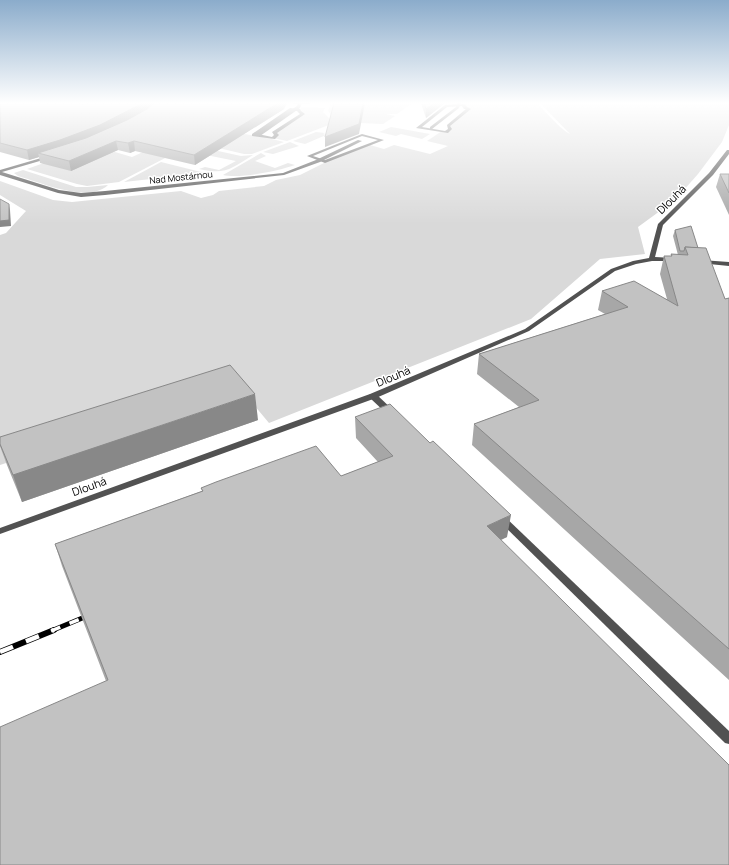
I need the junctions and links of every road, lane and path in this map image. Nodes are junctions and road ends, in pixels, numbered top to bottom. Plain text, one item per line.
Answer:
1 (340, 143) edge
2 (355, 143) edge
3 (373, 143) edge
4 (729, 151) edge
5 (57, 154) edge
6 (320, 160) junction
7 (0, 172) edge
8 (652, 260) junction
9 (678, 260) edge
10 (692, 261) edge
11 (729, 264) edge
12 (373, 396) junction
13 (396, 418) edge
14 (496, 512) edge
15 (0, 531) edge
16 (729, 738) edge

1 - 6 street
2 - 6 street, Nad Mostárnou
3 - 6 street
4 - 8 street, Dlouhá
5 - 7 street
6 - 7 street, Nad Mostárnou
8 - 9 street
8 - 12 street, Dlouhá
10 - 11 street
12 - 13 street
12 - 15 street, Dlouhá
14 - 16 street

